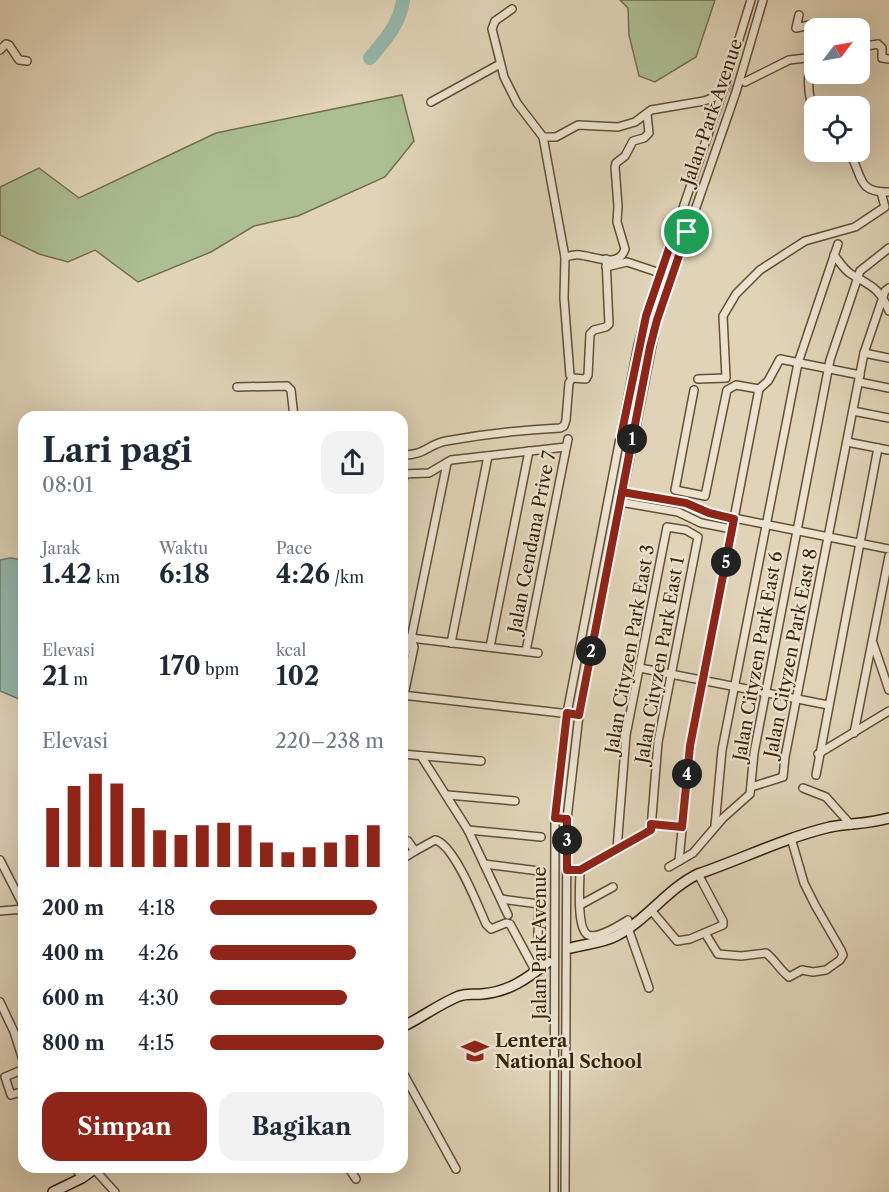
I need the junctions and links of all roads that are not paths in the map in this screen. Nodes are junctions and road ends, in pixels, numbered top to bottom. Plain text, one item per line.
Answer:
1 (751, 0) edge
2 (763, 0) edge
3 (512, 9) dead end
4 (798, 15) dead end
5 (804, 26) edge
6 (870, 45) edge
7 (0, 50) edge
8 (804, 59) edge
9 (889, 59) edge
10 (27, 61) dead end
11 (500, 64) junction
12 (744, 82) tunnel mouth
13 (715, 97) tunnel mouth
14 (431, 102) dead end
15 (647, 114) junction
16 (543, 137) junction
17 (853, 162) edge
18 (885, 192) edge
19 (887, 209) edge
20 (676, 228) junction
21 (687, 232) junction
22 (838, 244) dead end
23 (889, 248) edge
24 (834, 255) junction
25 (565, 257) junction
26 (606, 263) junction
27 (660, 273) junction
28 (859, 277) junction
29 (889, 288) edge
30 (883, 296) junction
31 (889, 311) edge
32 (864, 353) junction
33 (889, 358) edge
34 (798, 363) junction
35 (829, 369) junction
36 (572, 378) junction
37 (698, 379) dead end
38 (859, 379) junction
39 (237, 387) dead end
40 (889, 388) edge
41 (759, 389) junction
42 (694, 390) dead end
43 (293, 411) edge
44 (853, 411) junction
45 (889, 418) edge
46 (621, 436) junction
47 (568, 439) dead end
48 (632, 439) junction
49 (847, 442) junction
50 (567, 447) junction
51 (878, 448) junction
52 (888, 450) edge
53 (529, 451) junction
54 (408, 454) edge
55 (488, 456) junction
56 (447, 463) junction
57 (408, 475) edge
58 (622, 492) junction
59 (620, 502) junction
60 (734, 519) junction
61 (766, 525) junction
62 (668, 527) joint
63 (732, 529) junction
64 (797, 531) junction
65 (828, 537) junction
66 (859, 543) junction
67 (889, 549) edge
68 (889, 556) edge
69 (408, 638) edge
70 (411, 639) junction
71 (872, 641) junction
72 (451, 643) junction
73 (408, 645) edge
74 (490, 647) junction
75 (526, 651) junction
76 (538, 652) dead end
77 (640, 668) junction
78 (671, 674) junction
79 (703, 680) junction
80 (734, 687) junction
81 (889, 690) edge
82 (765, 693) junction
83 (408, 696) edge
84 (796, 699) junction
85 (828, 705) junction
86 (889, 711) edge
87 (567, 713) junction
88 (579, 715) junction
89 (854, 733) junction
90 (819, 754) junction
91 (408, 755) edge
92 (421, 756) junction
93 (482, 762) dead end
94 (816, 775) dead end
95 (751, 787) junction
96 (803, 788) dead end
97 (448, 795) junction
98 (515, 801) dead end
99 (555, 818) junction
100 (889, 818) edge
101 (567, 819) junction
102 (651, 824) junction
103 (851, 825) junction
104 (715, 826) junction
105 (682, 827) junction
106 (468, 830) junction
107 (541, 837) dead end
108 (791, 838) junction
109 (408, 841) dead end
110 (617, 849) junction
111 (415, 851) junction
112 (408, 855) edge
113 (0, 860) edge
114 (680, 861) junction
115 (484, 864) junction
116 (669, 867) dead end
117 (567, 870) junction
118 (580, 870) junction
119 (539, 871) dead end
120 (698, 874) junction
121 (613, 887) dead end
122 (18, 896) edge
123 (501, 899) junction
124 (580, 905) junction
125 (18, 909) edge
126 (651, 910) junction
127 (0, 911) edge
128 (508, 915) dead end
129 (628, 924) junction
130 (705, 933) junction
131 (538, 936) dead end
132 (571, 948) dead end
133 (548, 962) dead end
134 (536, 972) junction
135 (649, 988) dead end
136 (0, 1002) edge
137 (408, 1024) edge
138 (18, 1044) edge
139 (18, 1072) edge
140 (2, 1079) edge
141 (408, 1082) edge
142 (18, 1093) edge
143 (456, 1169) dead end
144 (79, 1173) edge
145 (88, 1173) edge
146 (99, 1173) edge
147 (352, 1173) edge
148 (82, 1178) junction
149 (356, 1179) dead end
150 (53, 1192) edge
151 (115, 1192) edge
152 (554, 1192) edge
153 (565, 1192) edge

1 - 20 street, Jalan Park Avenue
2 - 21 street, Jalan Park Avenue
3 - 11 street
4 - 5 street
6 - 9 street
7 - 10 street
8 - 12 street
11 - 14 street
11 - 16 street
13 - 15 street
15 - 16 street
15 - 26 street
16 - 25 street
17 - 18 street
18 - 19 street
19 - 37 street
20 - 21 street
20 - 27 street, Jalan Park Avenue
21 - 48 street, Jalan Park Avenue
22 - 24 street
23 - 28 street
24 - 28 street
24 - 34 street
25 - 26 street
25 - 36 street
26 - 27 street
26 - 36 street
27 - 46 street, Jalan Park Avenue
28 - 30 street
28 - 35 street, Jalan Cityzen Park East 6
29 - 30 street, Jalan Cityzen Park East 8
30 - 31 street
30 - 32 street, Jalan Cityzen Park East 8
32 - 33 street
32 - 38 street, Jalan Cityzen Park East 8
34 - 35 street
34 - 41 street
34 - 61 street
35 - 38 street
35 - 64 street, Jalan Cityzen Park East 6
36 - 54 street
38 - 40 street
38 - 44 street, Jalan Cityzen Park East 8
39 - 43 street
41 - 42 street
41 - 60 street
44 - 45 street
44 - 49 street, Jalan Cityzen Park East 8
46 - 48 street
46 - 87 street, Jalan Park Avenue
47 - 50 street, Jalan Cendana Prive 7
48 - 58 street, Jalan Park Avenue
49 - 51 street
49 - 65 street, Jalan Cityzen Park East 8
50 - 53 street
50 - 75 street, Jalan Cendana Prive 7
51 - 52 street
51 - 66 street
53 - 55 street
53 - 74 street
55 - 56 street
55 - 72 street
56 - 57 street
56 - 70 street
58 - 59 street, Jalan Park Avenue
58 - 60 street
59 - 63 street
59 - 88 street, Jalan Park Avenue
60 - 61 street
60 - 63 street
61 - 64 street
61 - 80 street
62 - 77 street, Jalan Cityzen Park East 3
62 - 78 street, Jalan Cityzen Park East 1
63 - 79 street
64 - 65 street
64 - 82 street, Jalan Cityzen Park East 6
65 - 66 street
65 - 84 street, Jalan Cityzen Park East 8
66 - 67 street
66 - 85 street
68 - 71 street
69 - 70 street
70 - 72 street
70 - 73 street
71 - 81 street
71 - 89 street
72 - 74 street
74 - 75 street
75 - 76 street
77 - 78 street
77 - 110 street, Jalan Cityzen Park East 3
78 - 79 street
78 - 102 street, Jalan Cityzen Park East 1
79 - 80 street
79 - 105 street
80 - 82 street
80 - 104 street
82 - 84 street
82 - 95 street, Jalan Cityzen Park East 6
83 - 87 street
84 - 85 street
84 - 95 street, Jalan Cityzen Park East 8
85 - 90 street
86 - 89 street
87 - 88 street
87 - 99 street, Jalan Park Avenue
88 - 101 street, Jalan Park Avenue
89 - 90 street
90 - 94 street
91 - 92 street
92 - 93 street
92 - 97 street
95 - 104 street
96 - 103 street
97 - 98 street
97 - 106 street
99 - 101 street
99 - 152 street, Jalan Park Avenue
100 - 103 street
101 - 117 street, Jalan Park Avenue
102 - 105 street
102 - 110 street
103 - 108 street
104 - 114 street
105 - 114 street
106 - 107 street
106 - 115 street
108 - 120 street
108 - 130 street
109 - 111 street
110 - 118 street
111 - 112 street
111 - 134 street
113 - 122 street
114 - 116 street
115 - 119 street
115 - 123 street
117 - 118 street
117 - 153 street, Jalan Park Avenue
118 - 124 street
120 - 126 street
120 - 130 street
121 - 124 street
123 - 128 street
123 - 131 street
124 - 129 street
125 - 127 street
126 - 129 street
126 - 130 street
129 - 132 street
129 - 135 street
133 - 134 street
134 - 137 street
136 - 138 street
139 - 140 street
140 - 142 street
141 - 143 street
144 - 148 street
145 - 148 street
146 - 151 street
147 - 149 street
148 - 150 street

